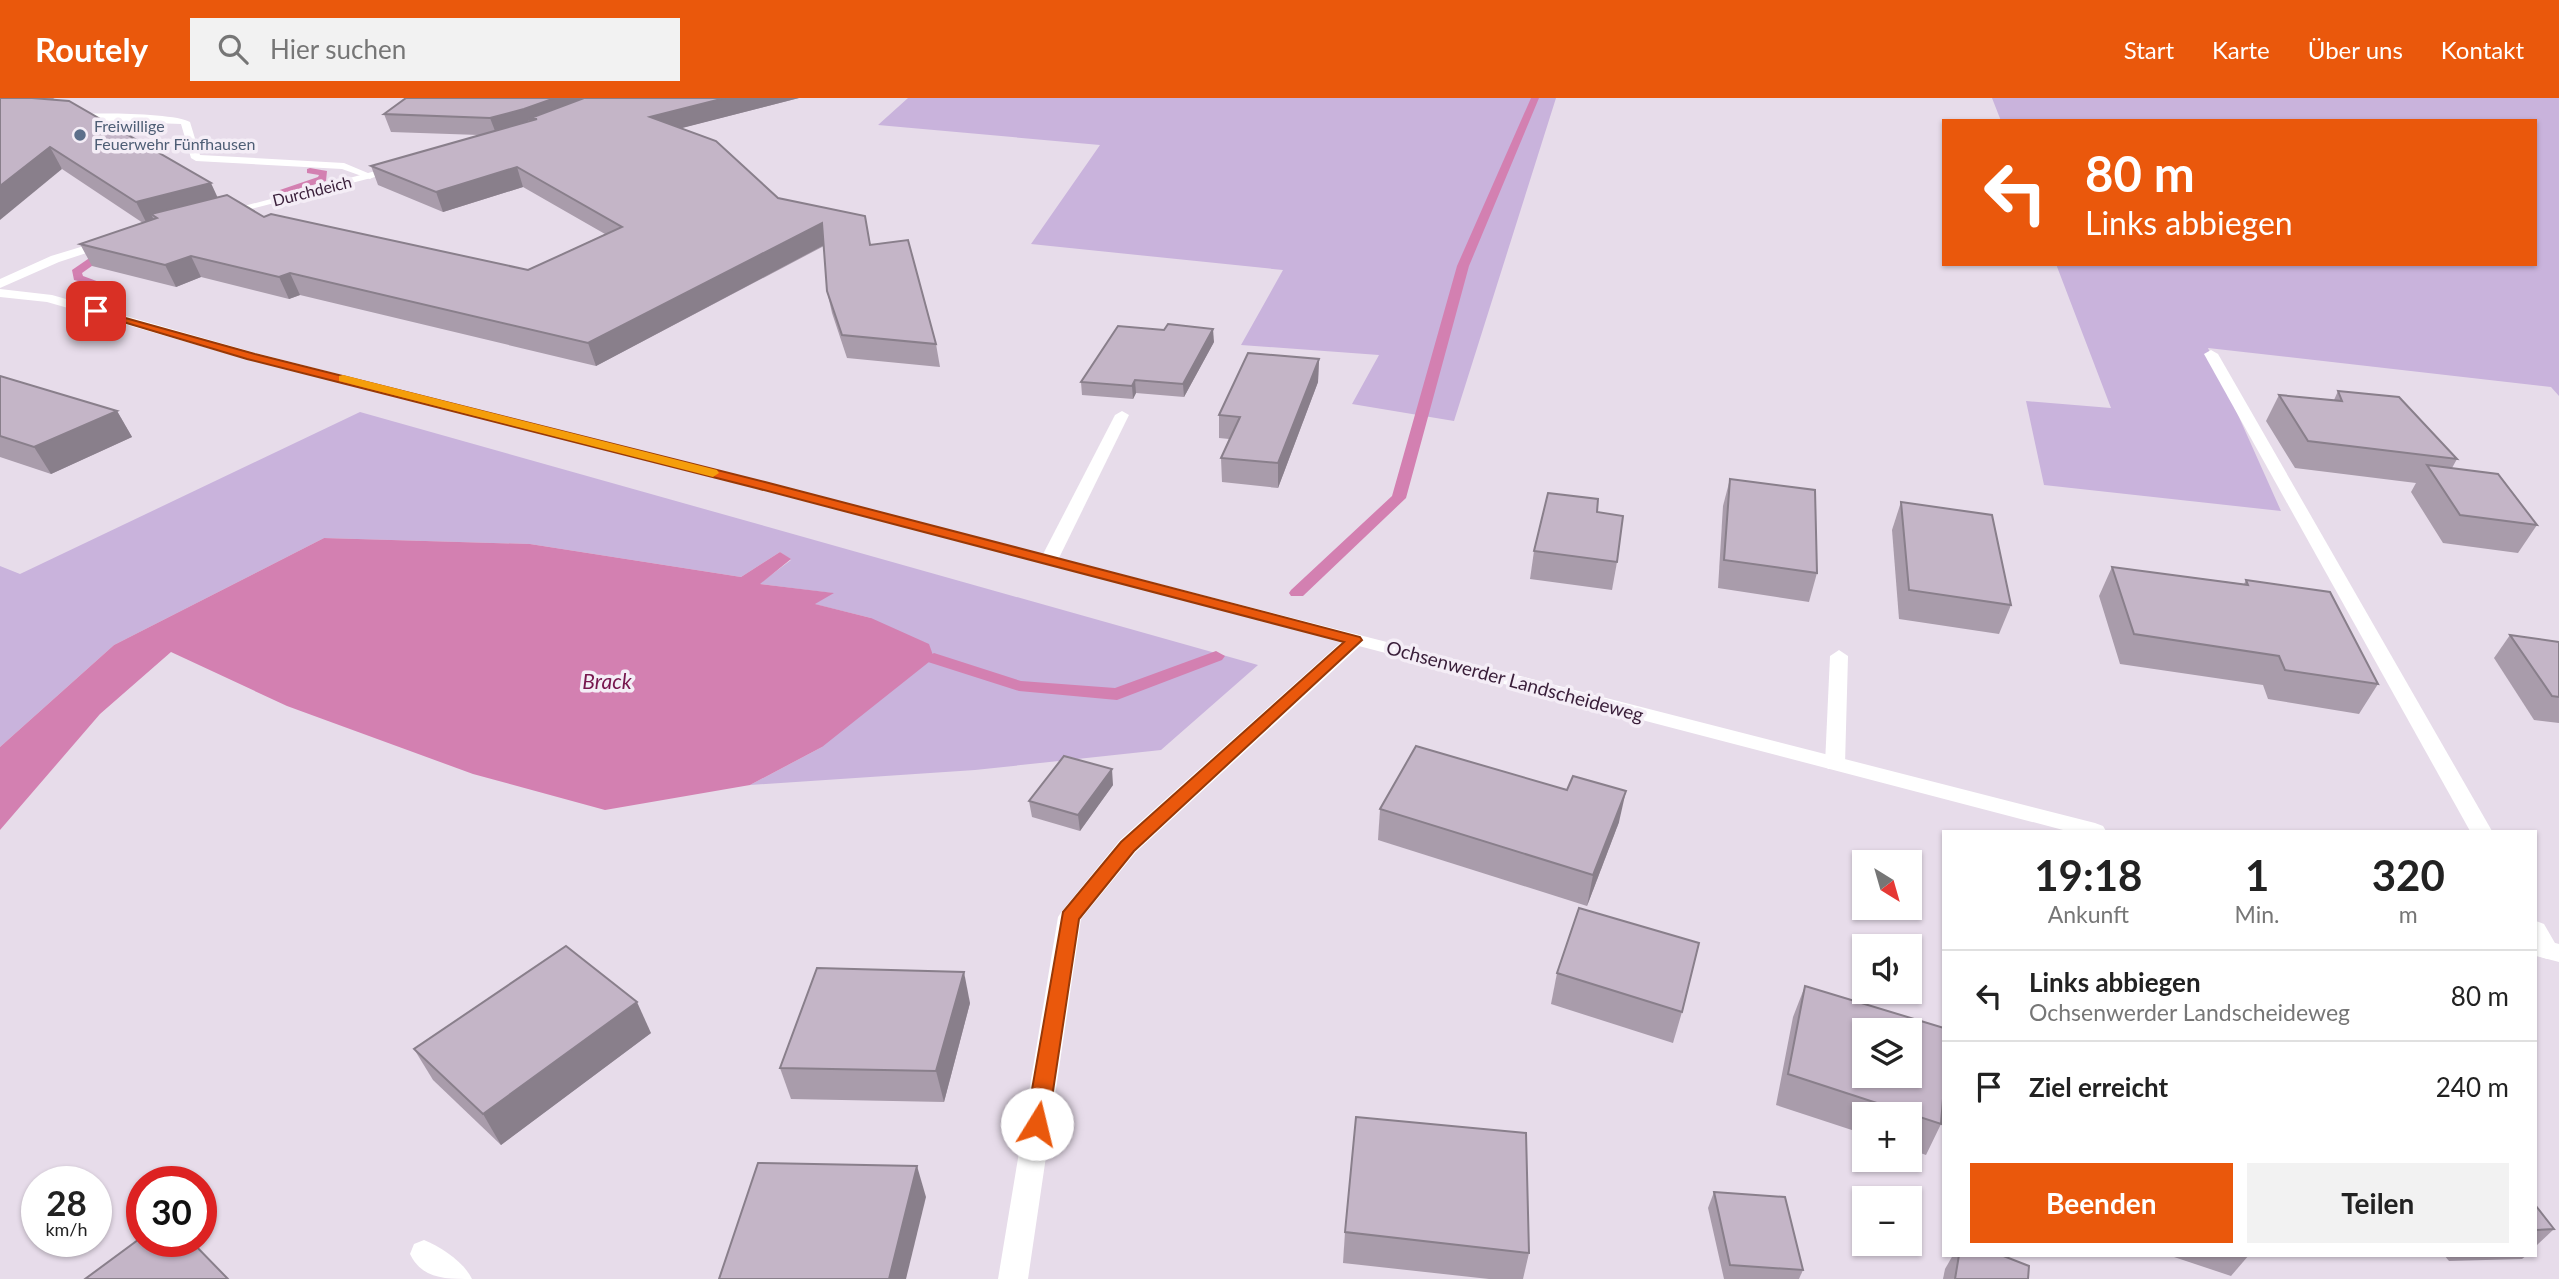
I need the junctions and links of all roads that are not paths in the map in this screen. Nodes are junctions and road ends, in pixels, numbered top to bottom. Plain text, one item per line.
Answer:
1 (59, 117) edge
2 (408, 166) edge
3 (370, 176) junction
4 (216, 215) edge
5 (116, 241) edge
6 (0, 284) edge
7 (0, 293) edge
8 (2211, 354) dead end
9 (1122, 415) dead end
10 (1049, 560) junction
11 (1355, 640) junction
12 (1839, 656) dead end
13 (1835, 764) junction
14 (2091, 830) edge
15 (2480, 830) edge
16 (425, 1254) dead end
17 (457, 1279) edge
18 (1013, 1279) edge

1 - 3 street
2 - 3 street, Durchdeich
3 - 4 street, Durchdeich
5 - 6 street
7 - 10 street, Ochsenwerder Landscheideweg
8 - 15 street
9 - 10 street
10 - 11 street, Ochsenwerder Landscheideweg
11 - 13 street, Ochsenwerder Landscheideweg
11 - 18 street
12 - 13 street
13 - 14 street, Ochsenwerder Landscheideweg
16 - 17 street

